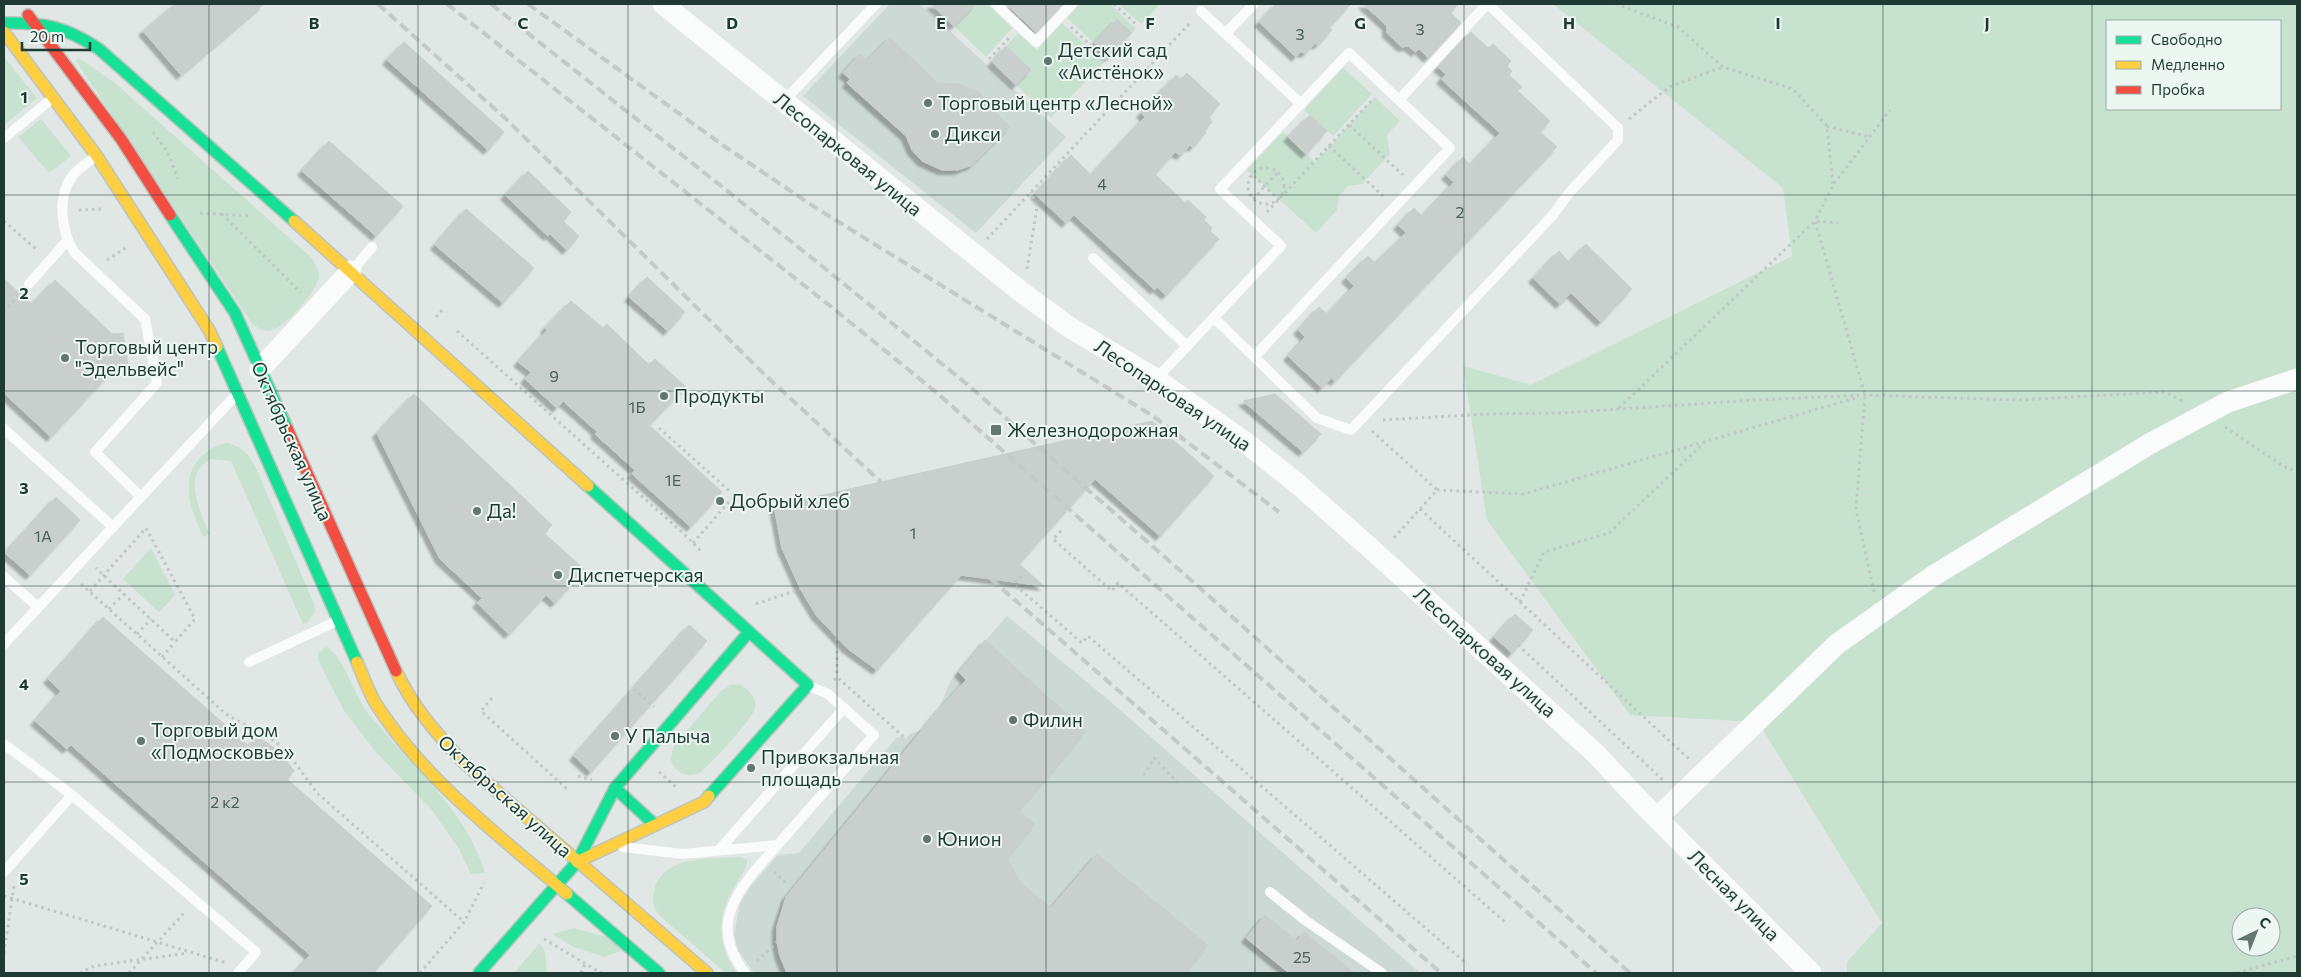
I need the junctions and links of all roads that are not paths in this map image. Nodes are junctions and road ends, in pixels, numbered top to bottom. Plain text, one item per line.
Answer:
1 (20, 4) edge
2 (663, 4) edge
3 (876, 4) edge
4 (996, 4) edge
5 (1072, 4) edge
6 (1254, 4) edge
7 (1487, 4) edge
8 (1201, 11) road end
9 (34, 22) junction
10 (4, 23) edge
11 (4, 32) edge
12 (1226, 33) junction
13 (54, 98) junction
14 (1399, 100) junction
15 (782, 102) junction
16 (1301, 104) junction
17 (4, 138) edge
18 (96, 155) junction
19 (67, 241) junction
20 (372, 247) dead end
21 (1093, 258) dead end
22 (351, 271) junction
23 (29, 284) road end
24 (1214, 318) junction
25 (1188, 346) junction
26 (1255, 356) junction
27 (260, 369) junction
28 (2297, 379) edge
29 (1156, 380) junction
30 (238, 393) junction
31 (4, 429) edge
32 (141, 497) junction
33 (113, 527) junction
34 (4, 577) edge
35 (38, 607) junction
36 (339, 620) junction
37 (749, 632) junction
38 (4, 644) edge
39 (249, 662) dead end
40 (808, 685) junction
41 (844, 708) junction
42 (4, 744) edge
43 (615, 788) junction
44 (72, 795) junction
45 (1657, 818) junction
46 (655, 825) junction
47 (777, 845) junction
48 (610, 846) junction
49 (719, 850) junction
50 (577, 862) junction
51 (4, 872) edge
52 (556, 886) junction
53 (1270, 892) dead end
54 (243, 971) edge
55 (480, 973) edge
56 (658, 973) edge
57 (707, 973) edge
58 (746, 973) edge
59 (1382, 973) edge
60 (1811, 973) edge

1 - 9 main road, Октябрьская улица
2 - 15 street, Лесопарковая улица
3 - 15 lane
4 - 5 lane
6 - 12 lane
7 - 14 lane
7 - 26 lane
8 - 12 lane
9 - 10 main road
9 - 22 main road
9 - 27 main road, Октябрьская улица
11 - 13 main road, Октябрьская улица
12 - 16 lane
13 - 17 lane
13 - 18 main road, Октябрьская улица
14 - 16 lane
14 - 26 lane
15 - 29 street, Лесопарковая улица
16 - 24 lane
18 - 19 lane
18 - 30 main road, Октябрьская улица
19 - 23 lane
19 - 32 lane
20 - 22 lane
21 - 25 lane
22 - 27 street
22 - 37 main road
24 - 25 lane
24 - 26 lane
25 - 29 lane
27 - 50 main road, Октябрьская улица
28 - 45 street
29 - 45 street, Лесопарковая улица
30 - 32 lane
30 - 36 main road, Октябрьская улица
31 - 33 lane
32 - 33 lane
33 - 35 lane
34 - 35 lane
35 - 38 lane
36 - 39 lane
36 - 52 main road, Октябрьская улица
37 - 40 main road
37 - 43 main road
40 - 41 lane
40 - 46 main road
41 - 47 lane
41 - 49 lane
42 - 44 lane
43 - 46 main road
43 - 50 main road
44 - 51 lane
44 - 54 lane
45 - 60 street, Лесная улица
46 - 48 main road
47 - 49 lane
47 - 58 lane
48 - 49 lane
48 - 50 main road
50 - 52 main road
50 - 57 main road, Октябрьская улица
52 - 55 main road
52 - 56 main road, Октябрьская улица
53 - 59 lane

